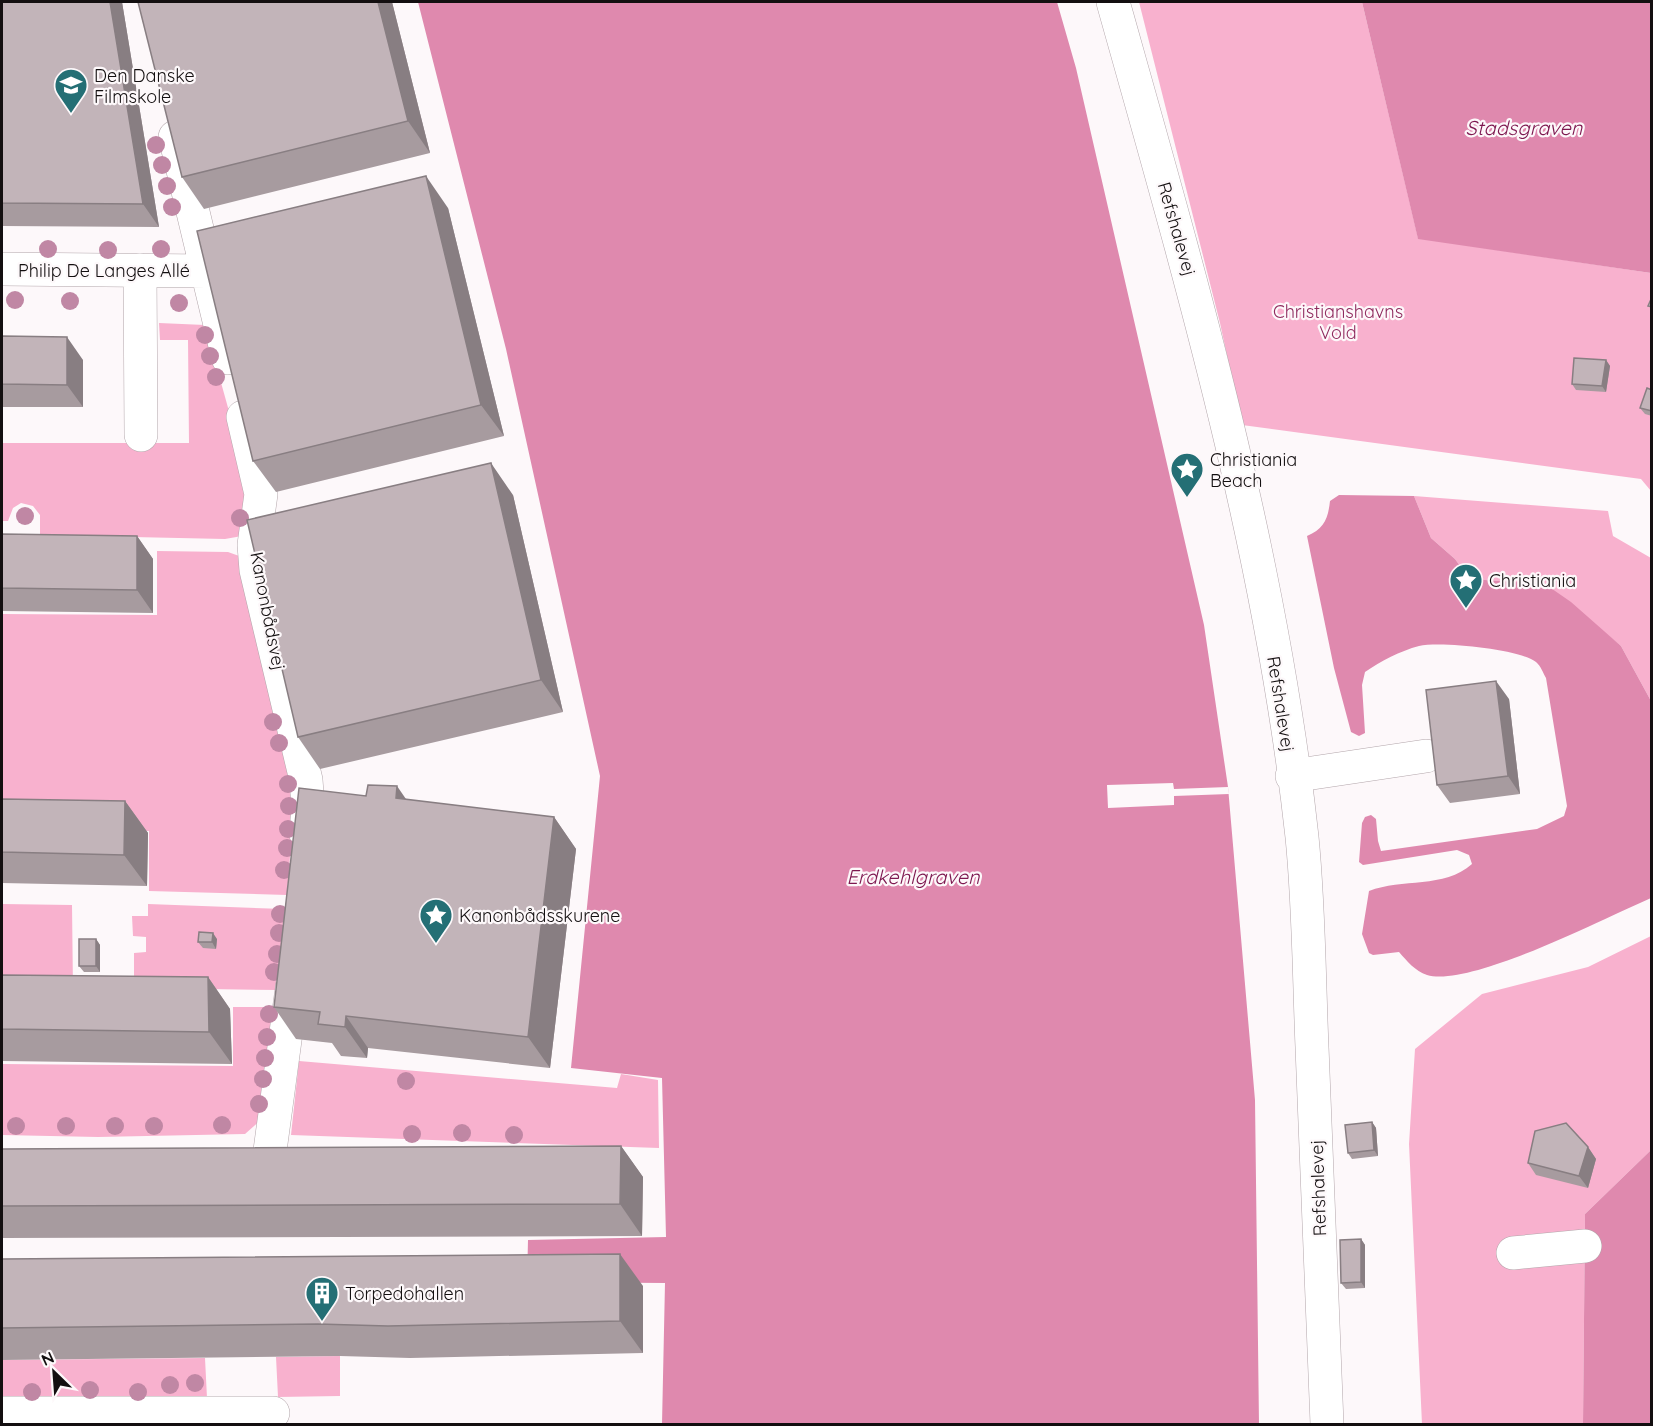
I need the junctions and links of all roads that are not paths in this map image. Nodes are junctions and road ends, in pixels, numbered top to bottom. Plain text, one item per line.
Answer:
1 (1113, 2) edge
2 (166, 103) edge
3 (2, 270) edge
4 (141, 270) junction
5 (207, 271) junction
6 (141, 435) dead end
7 (1426, 756) dead end
8 (1292, 776) junction
9 (303, 860) edge
10 (295, 951) edge
11 (234, 1158) edge
12 (268, 1158) junction
13 (303, 1158) edge
14 (1585, 1246) dead end
15 (1513, 1253) dead end
16 (2, 1413) edge
17 (273, 1413) dead end
18 (1327, 1425) edge

1 - 8 street, Refshalevej
2 - 5 street, Kanonbådsvej
3 - 4 street, Philip De Langes Allé
4 - 5 street, Philip De Langes Allé
4 - 6 street
5 - 9 street, Kanonbådsvej
7 - 8 street
8 - 18 street, Refshalevej
10 - 12 street
11 - 12 street
12 - 13 street
14 - 15 street
16 - 17 street

